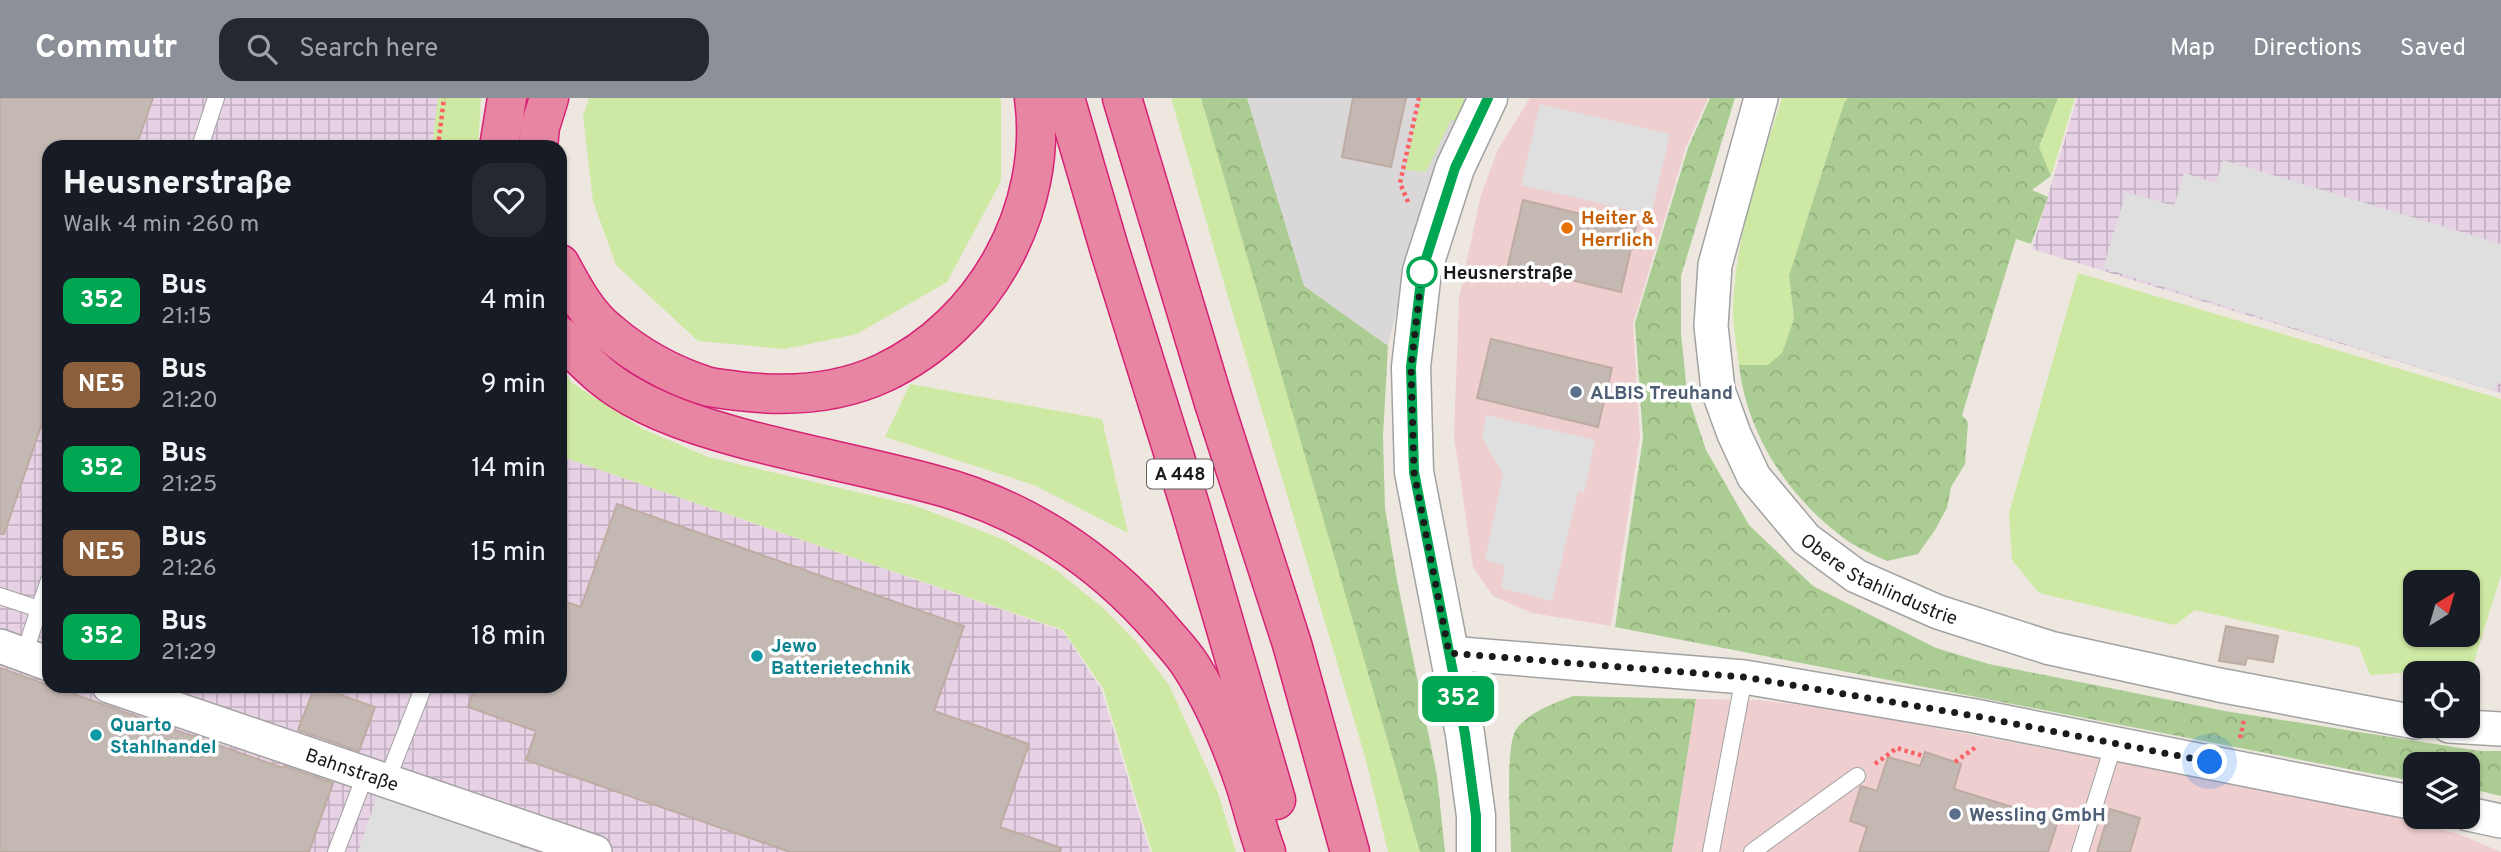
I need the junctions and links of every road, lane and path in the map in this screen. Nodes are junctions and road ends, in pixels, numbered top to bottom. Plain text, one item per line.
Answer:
1 (216, 98) edge
2 (444, 98) edge
3 (507, 98) edge
4 (549, 98) edge
5 (1034, 98) edge
6 (1066, 98) edge
7 (1122, 98) edge
8 (1419, 98) edge
9 (1488, 98) edge
10 (1761, 98) edge
11 (202, 140) edge
12 (439, 140) edge
13 (500, 140) edge
14 (539, 140) edge
15 (1437, 225) junction
16 (567, 278) edge
17 (567, 343) edge
18 (0, 596) edge
19 (42, 600) edge
20 (39, 609) junction
21 (1449, 653) junction
22 (24, 655) edge
23 (1744, 677) junction
24 (2249, 691) junction
25 (130, 693) edge
26 (420, 693) edge
27 (2403, 720) edge
28 (2480, 728) edge
29 (2501, 729) edge
30 (2114, 743) junction
31 (1923, 756) dead end
32 (2235, 767) junction
33 (1857, 776) joint
34 (376, 777) junction
35 (2403, 801) edge
36 (2480, 817) edge
37 (2501, 821) edge
38 (336, 852) edge
39 (595, 852) edge
40 (1266, 852) edge
41 (1289, 852) edge
42 (1350, 852) edge
43 (1476, 852) edge
44 (1711, 852) edge
45 (1752, 852) edge
46 (2080, 852) edge

1 - 11 lane
2 - 12 path
3 - 13 highway
4 - 14 highway
5 - 16 highway
6 - 41 highway, A 448
7 - 42 highway, A 448
8 - 15 path
9 - 15 street
10 - 24 street, Obere Stahlindustrie
15 - 21 street
17 - 40 highway
18 - 20 lane
19 - 20 lane
20 - 22 lane
21 - 23 street
21 - 43 street
23 - 30 street
23 - 44 lane
24 - 27 street, Obere Stahlindustrie
24 - 32 path
25 - 34 street, Bahnstraße
26 - 34 lane
28 - 29 street
30 - 32 street
30 - 46 lane
31 - 33 path
32 - 35 street
33 - 45 lane
34 - 38 lane
34 - 39 street, Bahnstraße
36 - 37 street

